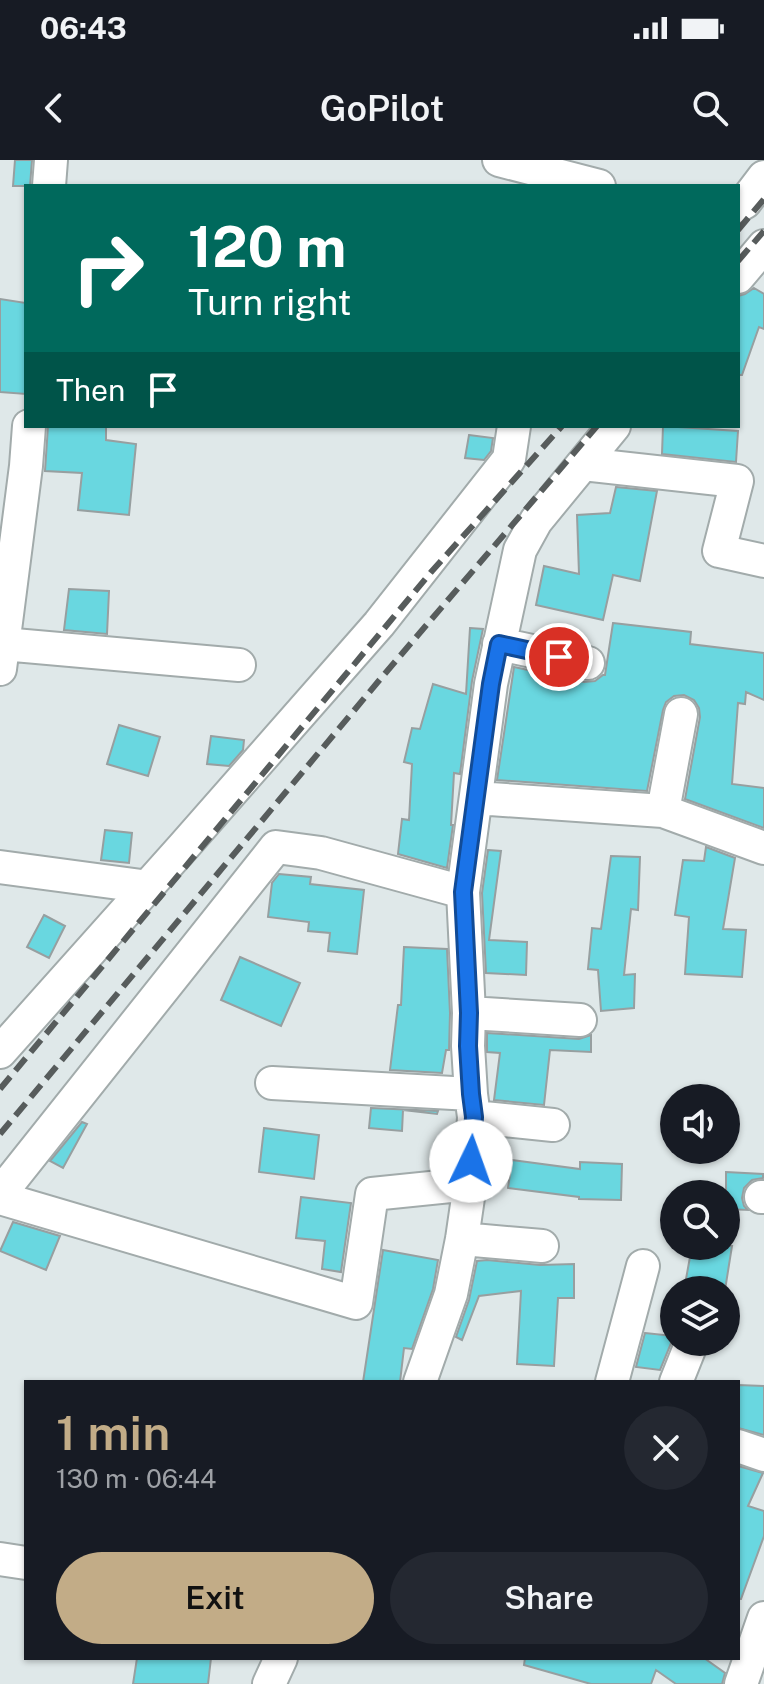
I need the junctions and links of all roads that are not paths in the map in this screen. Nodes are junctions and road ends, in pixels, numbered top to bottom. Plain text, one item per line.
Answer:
1 (51, 160) edge
2 (499, 160) edge
3 (764, 177) edge
4 (565, 182) edge
5 (49, 184) edge
6 (740, 205) edge
7 (764, 246) edge
8 (740, 275) edge
9 (29, 428) edge
10 (514, 428) edge
11 (612, 428) edge
12 (583, 464) junction
13 (764, 561) edge
14 (6, 581) edge
15 (499, 644) junction
16 (2, 656) edge
17 (588, 663) dead end
18 (239, 665) dead end
19 (681, 714) dead end
20 (476, 798) junction
21 (663, 811) junction
22 (764, 848) edge
23 (0, 867) edge
24 (149, 887) junction
25 (463, 892) junction
26 (469, 1013) junction
27 (580, 1020) dead end
28 (0, 1052) edge
29 (272, 1083) dead end
30 (472, 1105) junction
31 (553, 1125) dead end
32 (470, 1184) junction
33 (0, 1196) edge
34 (462, 1239) junction
35 (542, 1246) dead end
36 (643, 1266) dead end
37 (686, 1356) edge
38 (421, 1380) edge
39 (613, 1380) edge
40 (677, 1380) edge
41 (740, 1447) edge
42 (764, 1455) edge
43 (0, 1559) edge
44 (24, 1563) edge
45 (764, 1618) edge
46 (280, 1660) edge
47 (269, 1684) edge
48 (741, 1684) edge

1 - 5 street
2 - 4 street
3 - 6 street
7 - 8 street
9 - 14 street
10 - 24 street
11 - 12 street
12 - 13 street
12 - 15 street
14 - 16 street
15 - 17 street
15 - 20 street
16 - 18 street
19 - 21 street
20 - 21 street
20 - 25 street
21 - 22 street
23 - 24 street
24 - 28 street
25 - 26 street
25 - 33 street
26 - 27 street
26 - 30 street
29 - 30 street
30 - 31 street
30 - 32 street
32 - 33 street
32 - 34 street
34 - 35 street
34 - 38 street
36 - 39 street
37 - 40 street
41 - 42 street
43 - 44 street
45 - 48 street
46 - 47 street

